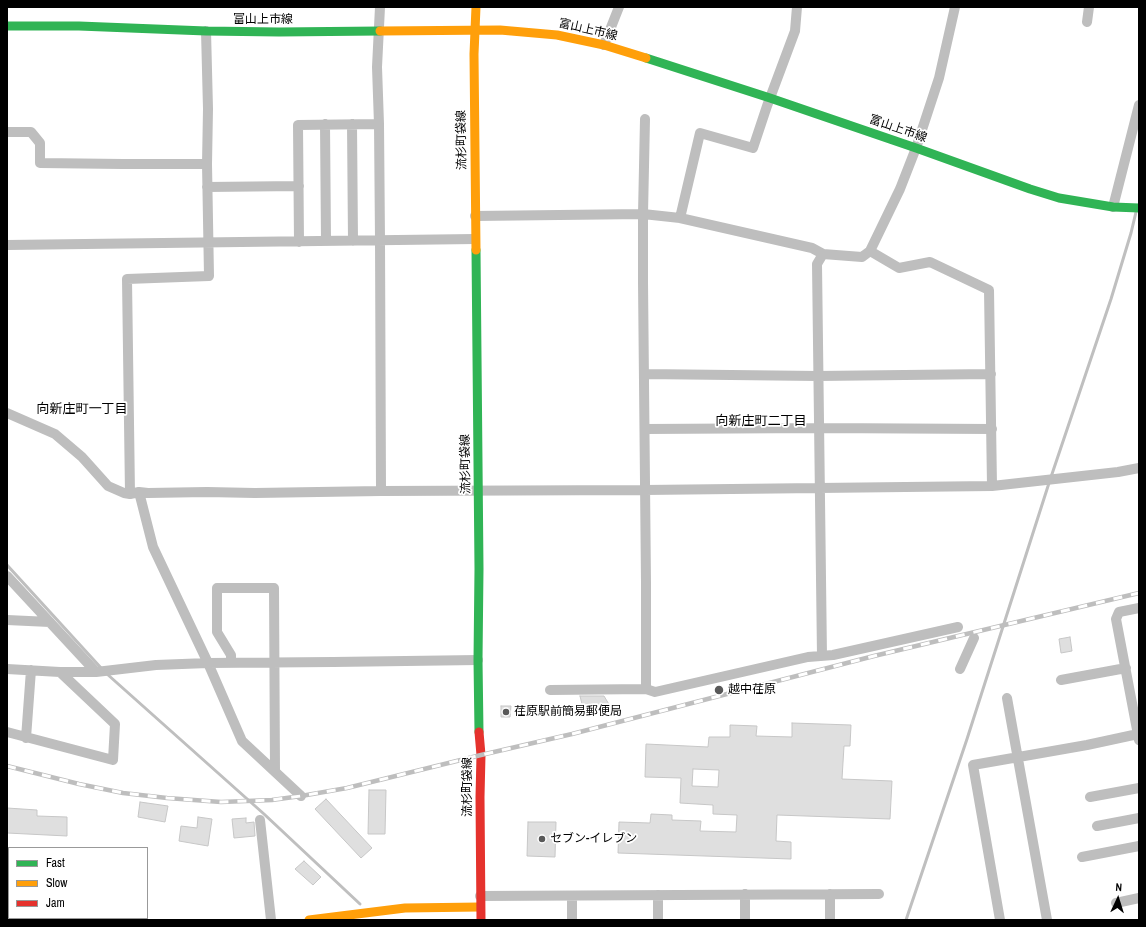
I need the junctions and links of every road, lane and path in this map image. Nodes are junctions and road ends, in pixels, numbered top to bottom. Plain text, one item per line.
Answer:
1 (380, 7) edge
2 (476, 7) edge
3 (619, 7) edge
4 (797, 7) edge
5 (955, 7) edge
6 (1089, 7) edge
7 (1087, 22) dead end
8 (7, 26) edge
9 (474, 30) junction
10 (206, 31) junction
11 (379, 31) junction
12 (604, 45) junction
13 (770, 98) junction
14 (1139, 105) edge
15 (646, 119) dead end
16 (325, 124) junction
17 (352, 124) junction
18 (379, 124) junction
19 (7, 132) edge
20 (916, 148) junction
21 (207, 164) junction
22 (299, 186) junction
23 (207, 187) junction
24 (1113, 207) junction
25 (1128, 208) junction
26 (1139, 208) edge
27 (643, 214) junction
28 (475, 216) junction
29 (1139, 216) edge
30 (680, 218) junction
31 (475, 239) junction
32 (380, 240) junction
33 (326, 241) junction
34 (353, 241) junction
35 (299, 242) junction
36 (209, 243) junction
37 (7, 244) edge
38 (870, 251) junction
39 (823, 254) junction
40 (644, 374) junction
41 (991, 374) junction
42 (818, 376) junction
43 (7, 413) edge
44 (820, 428) junction
45 (645, 429) junction
46 (992, 429) junction
47 (1139, 468) edge
48 (992, 486) junction
49 (820, 487) junction
50 (478, 490) junction
51 (645, 490) junction
52 (381, 491) junction
53 (134, 493) junction
54 (7, 576) edge
55 (1139, 608) edge
56 (7, 620) edge
57 (50, 622) junction
58 (958, 627) dead end
59 (974, 638) dead end
60 (822, 656) junction
61 (478, 660) junction
62 (231, 662) junction
63 (274, 662) junction
64 (208, 663) junction
65 (1126, 668) junction
66 (7, 669) edge
67 (960, 669) dead end
68 (31, 670) junction
69 (60, 672) junction
70 (96, 672) junction
71 (1061, 680) dead end
72 (646, 689) junction
73 (550, 690) dead end
74 (1007, 698) dead end
75 (7, 732) edge
76 (1138, 737) edge
77 (26, 738) junction
78 (1018, 757) junction
79 (275, 772) junction
80 (1139, 788) edge
81 (301, 796) dead end
82 (1090, 797) dead end
83 (1139, 818) edge
84 (260, 820) dead end
85 (1097, 826) dead end
86 (1139, 846) edge
87 (1082, 858) dead end
88 (745, 894) junction
89 (830, 894) junction
90 (879, 894) dead end
91 (658, 895) junction
92 (480, 896) junction
93 (572, 896) junction
94 (1139, 898) edge
95 (1116, 903) dead end
96 (480, 907) junction
97 (359, 917) edge
98 (38, 919) edge
99 (54, 920) edge
100 (271, 920) edge
101 (310, 920) edge
102 (481, 920) edge
103 (572, 920) edge
104 (658, 920) edge
105 (745, 920) edge
106 (830, 920) edge
107 (1000, 920) edge
108 (1047, 920) edge

1 - 11 street
2 - 9 main road, 流杉町袋線
3 - 12 street
4 - 13 street
5 - 20 street
6 - 7 street
8 - 10 main road, 富山上市線
9 - 11 main road, 富山上市線
9 - 12 main road, 富山上市線
9 - 28 main road, 流杉町袋線
10 - 11 main road, 富山上市線
10 - 21 street
11 - 18 street
12 - 13 main road, 富山上市線
13 - 20 main road, 富山上市線
13 - 30 street
14 - 24 street
15 - 27 street
16 - 17 street
16 - 22 street
16 - 33 street
17 - 18 street
17 - 34 street
18 - 32 street
19 - 21 street
20 - 24 main road, 富山上市線
20 - 38 street
21 - 23 street
22 - 23 street
22 - 35 street
23 - 36 street
24 - 25 main road, 富山上市線
25 - 26 main road, 富山上市線
25 - 29 street
27 - 28 street
27 - 30 street
27 - 40 street
28 - 31 main road, 流杉町袋線
30 - 39 street
31 - 32 street
31 - 50 main road, 流杉町袋線
32 - 34 street
32 - 52 street
33 - 34 street
33 - 35 street
35 - 36 street
36 - 37 street
36 - 53 street
38 - 39 street
38 - 41 street
39 - 42 street
40 - 42 street
40 - 45 street
41 - 42 street
41 - 46 street
42 - 44 street
43 - 53 street
44 - 45 street
44 - 46 street
44 - 49 street
45 - 51 street
46 - 48 street
47 - 48 street
48 - 49 street
49 - 51 street
49 - 60 street
50 - 51 street
50 - 52 street
50 - 61 main road, 流杉町袋線
51 - 72 street
52 - 53 street
53 - 64 street
54 - 57 street
55 - 65 street
56 - 57 street
57 - 70 street
58 - 60 street
59 - 67 street
60 - 72 street
61 - 63 street
61 - 92 main road, 流杉町袋線
62 - 63 street
62 - 63 street
62 - 64 street
63 - 79 street
64 - 70 street
64 - 79 street
65 - 71 street
65 - 76 street
66 - 68 street
68 - 69 street
68 - 77 street
69 - 70 street
69 - 77 street
72 - 73 street
74 - 78 street
75 - 77 street
76 - 78 street
78 - 107 street
78 - 108 street
79 - 81 street
80 - 82 street
83 - 85 street
84 - 100 street
86 - 87 street
88 - 89 street
88 - 91 street
88 - 105 street
89 - 90 street
89 - 106 street
91 - 93 street
91 - 104 street
92 - 93 street
92 - 96 main road, 流杉町袋線
93 - 103 street
94 - 95 street
96 - 97 main road
96 - 102 main road, 流杉町袋線
97 - 101 main road
98 - 99 main road

